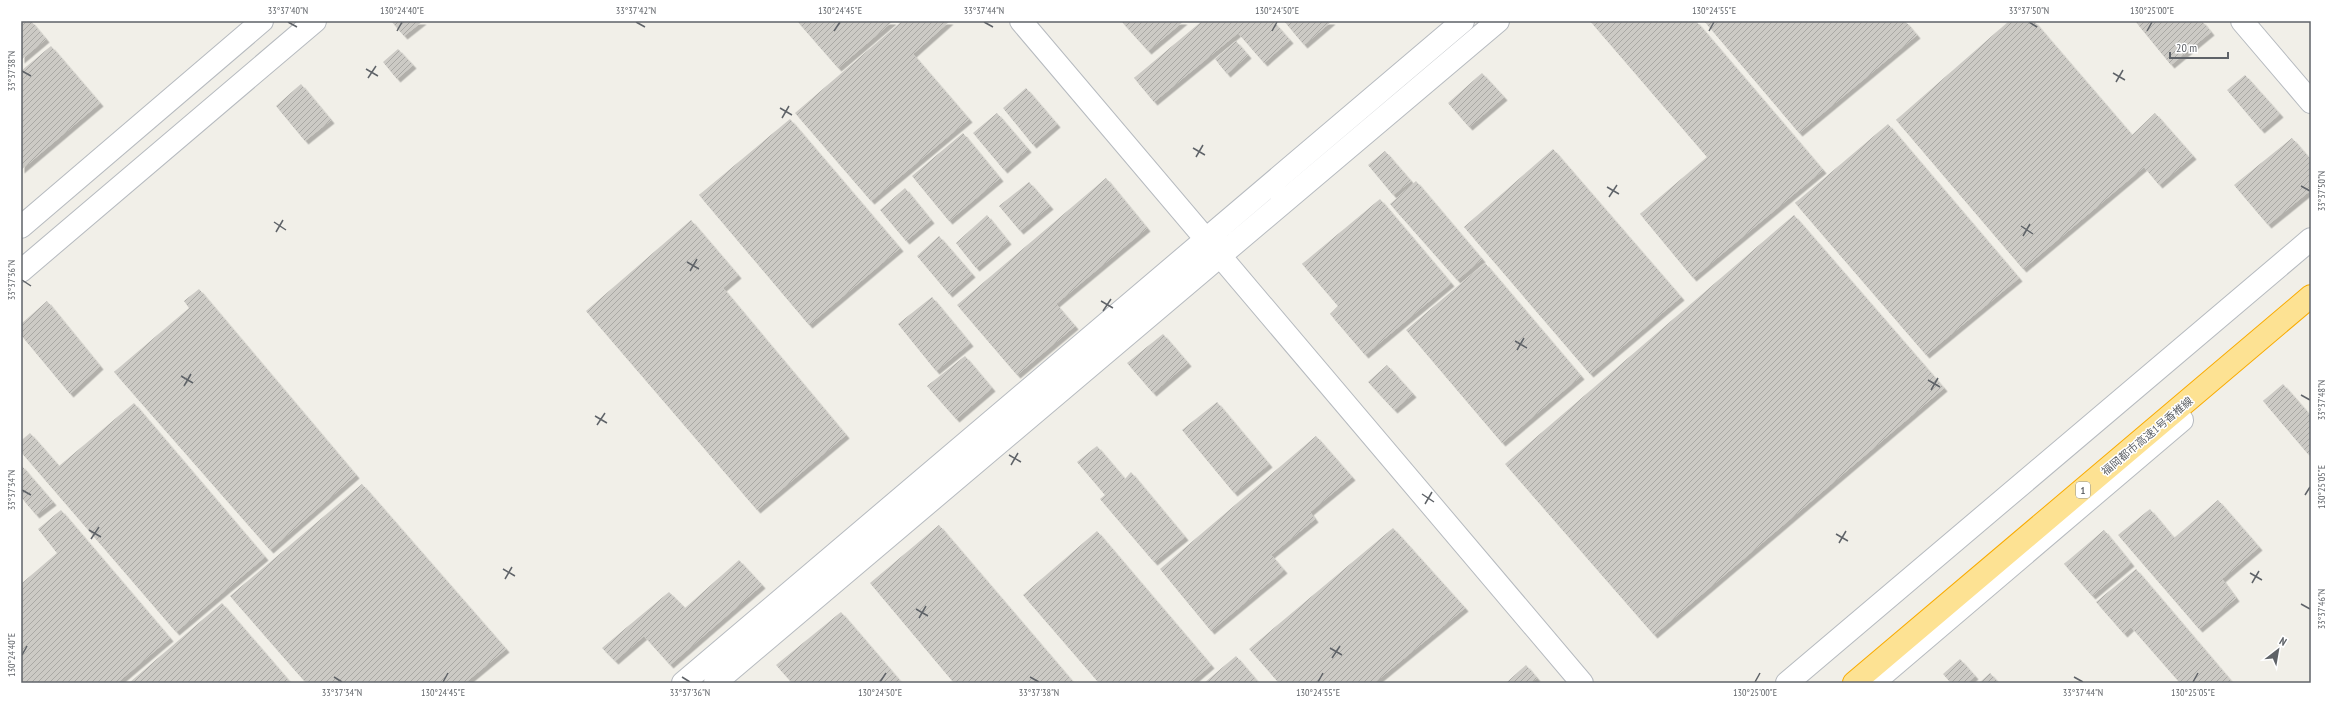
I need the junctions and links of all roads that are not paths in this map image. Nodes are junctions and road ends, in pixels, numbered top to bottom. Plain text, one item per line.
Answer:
1 (262, 21) edge
2 (316, 21) edge
3 (1021, 21) edge
4 (1463, 21) edge
5 (1498, 21) edge
6 (2242, 21) edge
7 (2311, 102) edge
8 (21, 227) edge
9 (2311, 239) edge
10 (1212, 247) junction
11 (21, 272) edge
12 (2311, 296) edge
13 (2311, 306) edge
14 (2311, 310) edge
15 (683, 683) edge
16 (715, 683) edge
17 (1582, 683) edge
18 (1787, 683) edge
19 (1854, 683) edge
20 (1865, 683) edge
21 (1873, 683) edge

1 - 8 street
2 - 11 street
3 - 10 street
4 - 10 street
5 - 10 street
6 - 7 street
9 - 18 street
10 - 15 street
10 - 16 street
10 - 17 street
12 - 19 highway, 福岡都市高速1号香椎線 / 1
13 - 20 highway, 福岡都市高速1号香椎線 / 1
14 - 21 street

